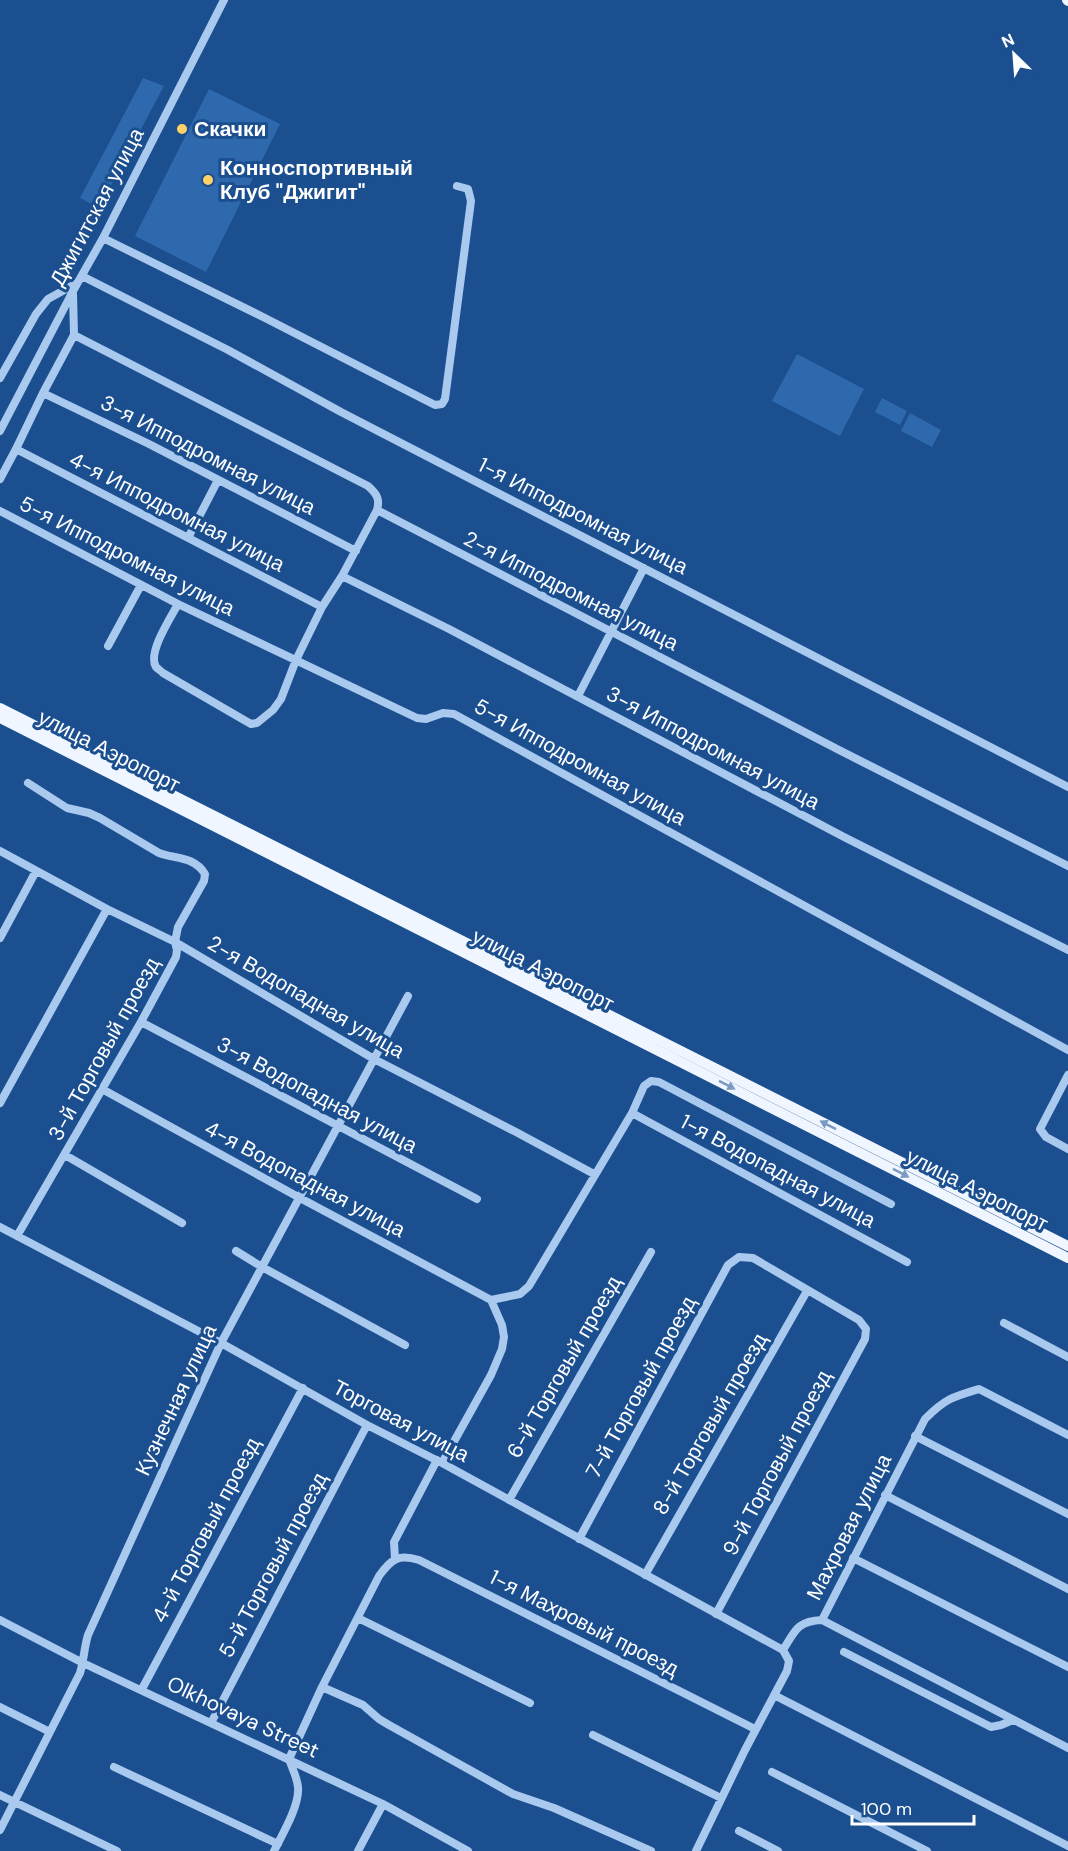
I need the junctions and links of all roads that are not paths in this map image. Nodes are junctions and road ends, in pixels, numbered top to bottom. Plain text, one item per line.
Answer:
1 (224, 0) edge
2 (457, 186) dead end
3 (103, 238) junction
4 (78, 283) junction
5 (74, 335) junction
6 (3, 366) edge
7 (0, 378) edge
8 (42, 393) junction
9 (0, 431) edge
10 (16, 449) junction
11 (0, 479) edge
12 (218, 480) junction
13 (377, 510) junction
14 (0, 511) edge
15 (189, 538) junction
16 (356, 551) junction
17 (644, 567) junction
18 (342, 576) junction
19 (141, 585) junction
20 (178, 604) junction
21 (322, 607) junction
22 (611, 632) junction
23 (108, 646) dead end
24 (296, 660) junction
25 (578, 696) junction
26 (0, 708) edge
27 (0, 718) edge
28 (28, 783) dead end
29 (1068, 787) edge
30 (0, 851) edge
31 (1068, 866) edge
32 (36, 871) junction
33 (107, 909) junction
34 (0, 938) edge
35 (175, 942) junction
36 (1068, 951) edge
37 (408, 996) dead end
38 (141, 1022) junction
39 (1068, 1050) edge
40 (374, 1059) junction
41 (1068, 1075) edge
42 (102, 1089) junction
43 (0, 1104) edge
44 (632, 1113) junction
45 (338, 1126) junction
46 (1068, 1149) edge
47 (65, 1155) junction
48 (594, 1174) junction
49 (300, 1198) junction
50 (477, 1199) dead end
51 (891, 1204) dead end
52 (182, 1223) dead end
53 (0, 1227) edge
54 (17, 1236) junction
55 (1068, 1246) edge
56 (236, 1251) dead end
57 (651, 1252) dead end
58 (1068, 1258) edge
59 (907, 1262) dead end
60 (262, 1267) junction
61 (807, 1291) junction
62 (491, 1300) junction
63 (1004, 1323) dead end
64 (221, 1343) junction
65 (405, 1345) dead end
66 (1068, 1357) edge
67 (303, 1388) junction
68 (367, 1425) junction
69 (1068, 1435) edge
70 (915, 1436) junction
71 (439, 1461) junction
72 (885, 1495) junction
73 (509, 1500) junction
74 (1068, 1514) edge
75 (579, 1539) junction
76 (853, 1558) junction
77 (395, 1559) junction
78 (645, 1575) junction
79 (1068, 1589) edge
80 (716, 1614) junction
81 (358, 1618) junction
82 (0, 1620) edge
83 (822, 1620) junction
84 (783, 1650) junction
85 (844, 1652) dead end
86 (83, 1663) junction
87 (1068, 1667) edge
88 (322, 1687) junction
89 (142, 1689) junction
90 (774, 1695) junction
91 (530, 1703) dead end
92 (0, 1707) edge
93 (1013, 1720) junction
94 (211, 1723) junction
95 (755, 1729) junction
96 (50, 1732) junction
97 (593, 1735) dead end
98 (1068, 1748) edge
99 (289, 1759) junction
100 (114, 1767) dead end
101 (771, 1772) dead end
102 (0, 1795) edge
103 (721, 1798) junction
104 (14, 1802) junction
105 (383, 1804) junction
106 (0, 1830) edge
107 (739, 1831) dead end
108 (1068, 1846) edge
109 (276, 1847) edge
110 (454, 1848) edge
111 (117, 1851) edge
112 (358, 1851) edge
113 (468, 1851) edge
114 (651, 1851) edge
115 (696, 1851) edge
116 (778, 1851) edge
117 (927, 1851) edge

1 - 3 street, Джигитская улица
2 - 3 street
3 - 4 street, Джигитская улица
4 - 5 street
4 - 6 street
4 - 9 street, Джигитская улица
4 - 17 street, 1-я Ипподромная улица
5 - 8 street
5 - 13 street
6 - 7 street
8 - 10 street
8 - 12 street, 3-я Ипподромная улица
10 - 11 street
10 - 15 street, 4-я Ипподромная улица
12 - 15 street
12 - 16 street, 3-я Ипподромная улица
13 - 16 street
13 - 22 street, 2-я Ипподромная улица
14 - 19 street, 5-я Ипподромная улица
15 - 21 street, 4-я Ипподромная улица
16 - 18 street
17 - 22 street
17 - 29 street, 1-я Ипподромная улица
18 - 21 street
18 - 25 street, 3-я Ипподромная улица
19 - 20 street, 5-я Ипподромная улица
19 - 23 street
20 - 24 street, 5-я Ипподромная улица
20 - 24 street
21 - 24 street
22 - 25 street
22 - 31 street, 2-я Ипподромная улица
24 - 39 street, 5-я Ипподромная улица
25 - 36 street, 3-я Ипподромная улица
55 -> 26 main road, улица Аэропорт
27 -> 58 main road, улица Аэропорт
28 - 35 street, 3-й Торговый проезд
30 - 32 street, 2-я Водопадная улица
32 - 33 street, 2-я Водопадная улица
32 - 34 street
33 - 35 street, 2-я Водопадная улица
33 - 43 street
35 - 38 street, 3-й Торговый проезд
35 - 40 street, 2-я Водопадная улица
37 - 40 street, Кузнечная улица
38 - 42 street, 3-й Торговый проезд
38 - 45 street, 3-я Водопадная улица
40 - 45 street, Кузнечная улица
40 - 48 street, 2-я Водопадная улица
41 - 46 street
42 - 47 street, 3-й Торговый проезд
42 - 49 street, 4-я Водопадная улица
44 - 48 street
44 - 51 street
44 - 59 street, 1-я Водопадная улица
45 - 49 street, Кузнечная улица
45 - 50 street, 3-я Водопадная улица
47 - 52 street
47 - 54 street, 3-й Торговый проезд
48 - 62 street
49 - 60 street, Кузнечная улица
49 - 62 street, 4-я Водопадная улица
53 - 54 street, Торговая улица
54 - 64 street, Торговая улица
56 - 60 street
57 - 73 street, 6-й Торговый проезд
60 - 64 street, Кузнечная улица
60 - 65 street
61 - 75 street, 7-й Торговый проезд
61 - 78 street, 8-й Торговый проезд
61 - 80 street, 9-й Торговый проезд
62 - 71 street
63 - 66 street
64 - 67 street, Торговая улица
64 - 86 street, Кузнечная улица
67 - 68 street, Торговая улица
67 - 89 street, 4-й Торговый проезд
68 - 71 street, Торговая улица
68 - 94 street, 5-й Торговый проезд
69 - 70 street, Махровая улица
70 - 72 street, Махровая улица
70 - 74 street
71 - 73 street, Торговая улица
71 - 77 street
72 - 76 street, Махровая улица
72 - 79 street
73 - 75 street, Торговая улица
75 - 78 street, Торговая улица
76 - 83 street, Махровая улица
76 - 87 street
77 - 81 street
77 - 95 street, 1-я Махровый проезд
78 - 80 street, Торговая улица
80 - 84 street, Торговая улица
81 - 88 street
81 - 91 street
82 - 86 street, Olkhovaya Street
83 - 84 street, Махровая улица
83 - 93 street
84 - 90 street
85 - 93 street
86 - 89 street, Olkhovaya Street
86 - 96 street, Кузнечная улица
88 - 99 street
88 - 114 street
89 - 94 street, Olkhovaya Street
90 - 95 street
90 - 108 street
92 - 96 street
93 - 98 street
94 - 99 street, Olkhovaya Street
95 - 103 street
96 - 104 street, Кузнечная улица
97 - 103 street
99 - 105 street, Olkhovaya Street
99 - 109 street
100 - 109 street
101 - 117 street
102 - 104 street
103 - 115 street
104 - 106 street, Кузнечная улица
104 - 111 street
105 - 110 street, Olkhovaya Street
105 - 112 street
107 - 116 street
110 - 113 street, Olkhovaya Street

